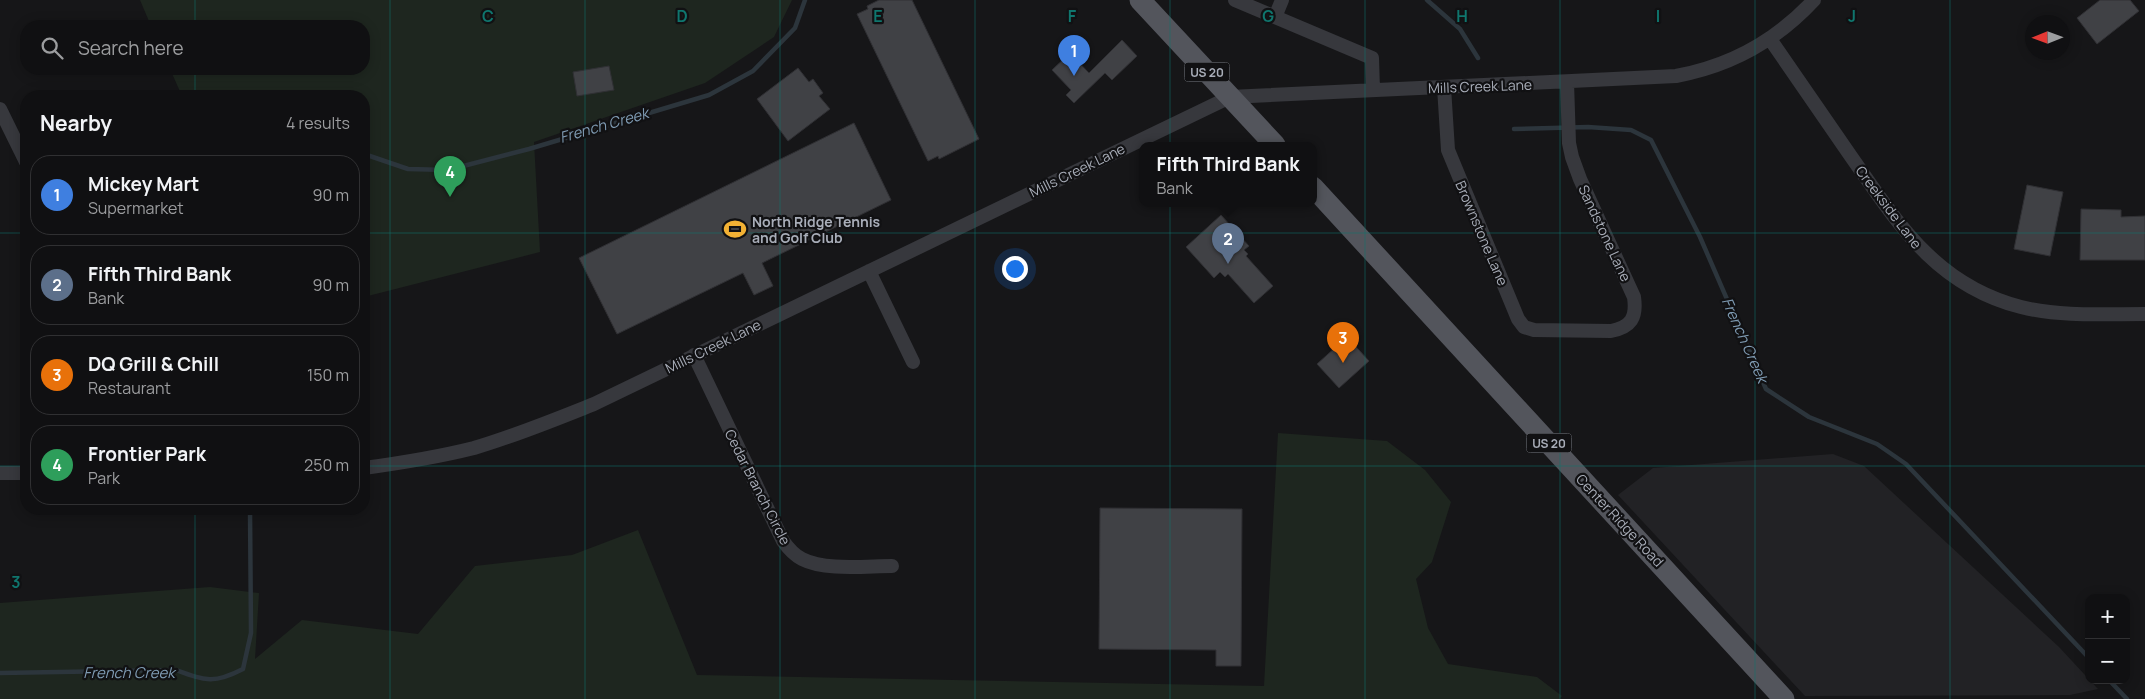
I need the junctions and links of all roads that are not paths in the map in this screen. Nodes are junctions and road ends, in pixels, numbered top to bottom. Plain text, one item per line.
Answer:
1 (1140, 0) edge
2 (1235, 0) edge
3 (1282, 0) edge
4 (1814, 0) edge
5 (1275, 17) junction
6 (1770, 39) junction
7 (1567, 82) junction
8 (1444, 87) junction
9 (1373, 90) junction
10 (1230, 96) junction
11 (0, 109) edge
12 (1272, 142) edge
13 (20, 150) edge
14 (1317, 191) edge
15 (869, 271) junction
16 (2145, 314) edge
17 (1572, 331) joint
18 (694, 356) junction
19 (913, 362) dead end
20 (370, 467) edge
21 (0, 473) edge
22 (20, 473) edge
23 (892, 566) dead end
24 (1784, 699) edge

1 - 10 main road, US 20
2 - 5 street
3 - 5 street
4 - 6 street, Mills Creek Lane
5 - 9 street
6 - 7 street, Mills Creek Lane
6 - 16 street, Creekside Lane
7 - 8 street, Mills Creek Lane
7 - 17 street, Sandstone Lane
8 - 9 street, Mills Creek Lane
8 - 17 street, Brownstone Lane
9 - 10 street, Mills Creek Lane
10 - 12 main road, US 20
10 - 15 street, Mills Creek Lane
11 - 13 street
14 - 24 main road, Center Ridge Road / US 20
15 - 18 street, Mills Creek Lane
15 - 19 street
18 - 20 street, Mills Creek Lane
18 - 23 street, Cedar Branch Circle
21 - 22 street

